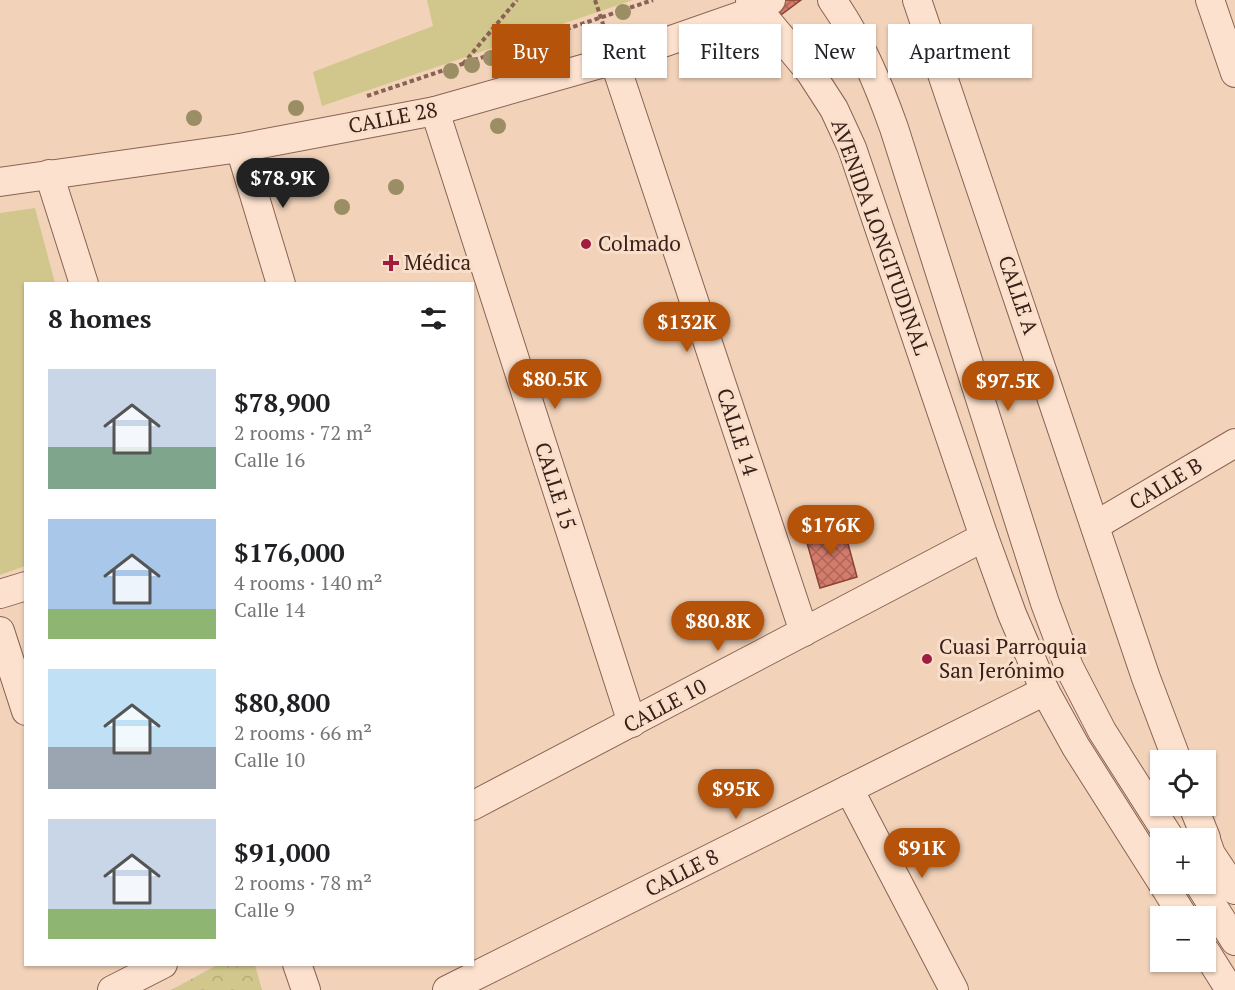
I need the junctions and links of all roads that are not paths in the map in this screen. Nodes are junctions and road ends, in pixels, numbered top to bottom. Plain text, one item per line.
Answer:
1 (832, 0) edge
2 (917, 0) edge
3 (1210, 0) edge
4 (760, 3) edge
5 (667, 39) edge
6 (582, 69) edge
7 (1235, 73) edge
8 (620, 78) edge
9 (435, 111) junction
10 (240, 148) junction
11 (49, 174) junction
12 (0, 182) edge
13 (83, 282) edge
14 (280, 282) edge
15 (1235, 443) edge
16 (1096, 525) junction
17 (984, 537) junction
18 (24, 587) edge
19 (0, 594) edge
20 (0, 631) edge
21 (804, 633) junction
22 (1045, 691) junction
23 (24, 705) edge
24 (632, 723) junction
25 (1173, 750) edge
26 (849, 789) junction
27 (474, 805) edge
28 (1164, 828) edge
29 (1216, 862) edge
30 (1150, 863) edge
31 (1235, 890) edge
32 (1204, 894) edge
33 (1235, 941) edge
34 (157, 966) edge
35 (298, 966) edge
36 (1216, 968) edge
37 (111, 981) edge
38 (306, 990) edge
39 (447, 990) edge
40 (954, 990) edge
41 (1230, 990) edge

1 - 28 street, AVENIDA LONGITUDINAL
2 - 16 street, CALLE A
3 - 7 street
4 - 5 street, CALLE 28
4 - 17 street, AVENIDA LONGITUDINAL
6 - 9 street, CALLE 28
8 - 21 street, CALLE 14
9 - 10 street, CALLE 28
9 - 24 street, CALLE 15
10 - 11 street, CALLE 28
10 - 14 street
11 - 12 street, CALLE 28
11 - 13 street
15 - 16 street, CALLE B
16 - 25 street, CALLE A
17 - 21 street, CALLE 10
17 - 22 street, AVENIDA LONGITUDINAL
18 - 19 street
20 - 23 street
21 - 24 street, CALLE 10
22 - 26 street, CALLE 8
22 - 30 street, AVENIDA LONGITUDINAL
24 - 27 street, CALLE 10
26 - 39 street, CALLE 8
26 - 40 street
29 - 31 street
32 - 33 street
34 - 37 street
35 - 38 street
36 - 41 street

